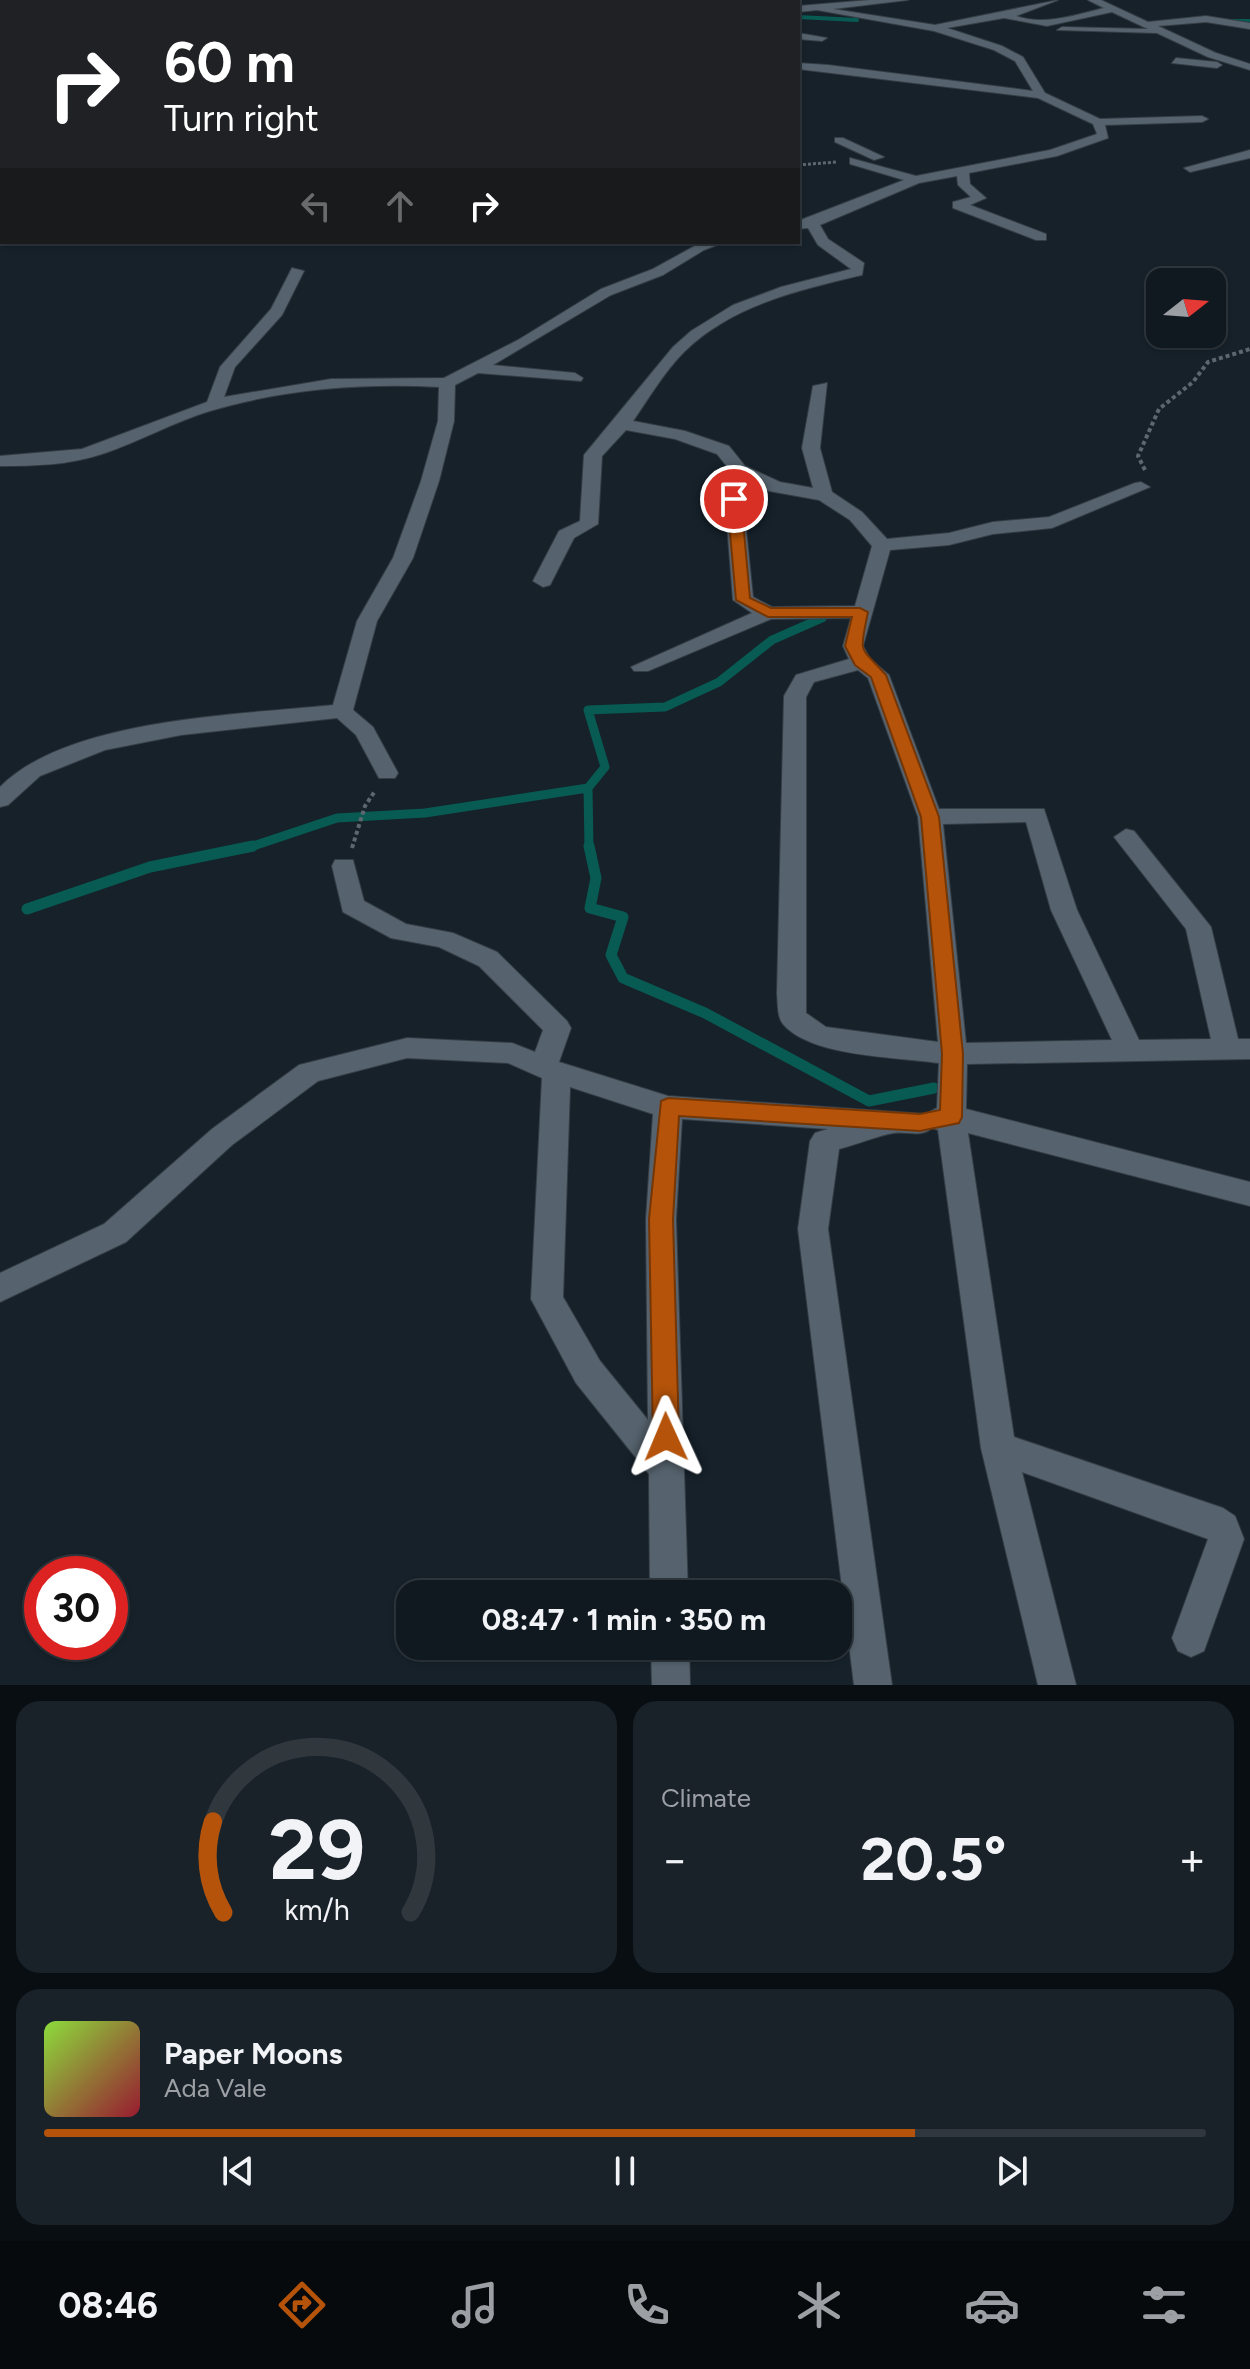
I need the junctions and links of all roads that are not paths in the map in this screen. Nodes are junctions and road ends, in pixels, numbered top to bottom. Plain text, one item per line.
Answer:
1 (428, 0) edge
2 (463, 0) edge
3 (903, 0) edge
4 (1053, 0) edge
5 (1093, 0) edge
6 (847, 4) edge
7 (800, 9) edge
8 (1114, 9) junction
9 (822, 10) junction
10 (1006, 16) junction
11 (1188, 22) junction
12 (1150, 24) junction
13 (1250, 26) edge
14 (936, 28) junction
15 (1062, 30) dead end
16 (1160, 32) junction
17 (800, 36) edge
18 (1250, 36) edge
19 (822, 38) dead end
20 (845, 57) dead end
21 (1176, 61) dead end
22 (800, 66) edge
23 (1248, 68) edge
24 (828, 70) junction
25 (1041, 95) junction
26 (1202, 119) dead end
27 (1098, 122) junction
28 (839, 140) dead end
29 (1250, 154) edge
30 (854, 161) road end
31 (1190, 168) dead end
32 (963, 169) junction
33 (892, 173) junction
34 (916, 180) junction
35 (805, 224) edge
36 (1041, 237) dead end
37 (710, 244) edge
38 (297, 271) dead end
39 (475, 368) junction
40 (575, 378) dead end
41 (447, 383) junction
42 (821, 386) dead end
43 (215, 405) junction
44 (622, 424) junction
45 (0, 461) edge
46 (1141, 487) road end
47 (824, 495) junction
48 (734, 499) dead end
49 (882, 545) junction
50 (543, 581) dead end
51 (860, 612) junction
52 (768, 613) junction
53 (861, 662) junction
54 (641, 667) dead end
55 (342, 711) junction
56 (387, 773) dead end
57 (0, 800) edge
58 (930, 817) junction
59 (1126, 837) dead end
60 (344, 866) dead end
61 (1238, 1049) edge
62 (1130, 1050) junction
63 (953, 1054) junction
64 (550, 1070) junction
65 (668, 1107) junction
66 (935, 1120) junction
67 (1250, 1194) edge
68 (0, 1288) edge
69 (998, 1448) junction
70 (666, 1468) junction
71 (669, 1580) edge
72 (1191, 1638) dead end
73 (670, 1660) edge
74 (671, 1685) edge
75 (873, 1685) edge
76 (1057, 1685) edge

1 - 2 street
3 - 6 street
4 - 10 street
5 - 8 street
6 - 9 street
7 - 9 street
8 - 10 street
8 - 12 street
9 - 14 street
10 - 14 street
11 - 12 street
11 - 13 street
11 - 18 street
12 - 16 street
14 - 25 street
15 - 16 street
16 - 23 street
17 - 19 street
20 - 24 street
21 - 23 street
22 - 24 street
24 - 25 street
25 - 27 street
26 - 27 street
27 - 32 street
28 - 33 street
29 - 31 street
30 - 33 street
32 - 34 street
32 - 36 street
33 - 34 street
34 - 35 street
35 - 44 street
37 - 39 street
38 - 43 street
39 - 40 street
39 - 41 street
41 - 43 street
41 - 55 street
42 - 47 street
43 - 45 street
44 - 47 street
44 - 50 street
46 - 49 street
47 - 49 street
48 - 52 street
49 - 51 street
51 - 52 street
51 - 53 street
52 - 54 street
53 - 58 street
53 - 63 street
55 - 56 street
55 - 57 street
58 - 62 street
58 - 63 street
59 - 61 street
60 - 64 street
61 - 62 street
62 - 63 street
63 - 66 street
64 - 65 street
64 - 68 street
64 - 70 street
65 - 66 street
65 - 70 street
66 - 67 street
66 - 69 street
66 - 75 street
69 - 72 street
69 - 76 street
70 - 71 street
73 - 74 street

